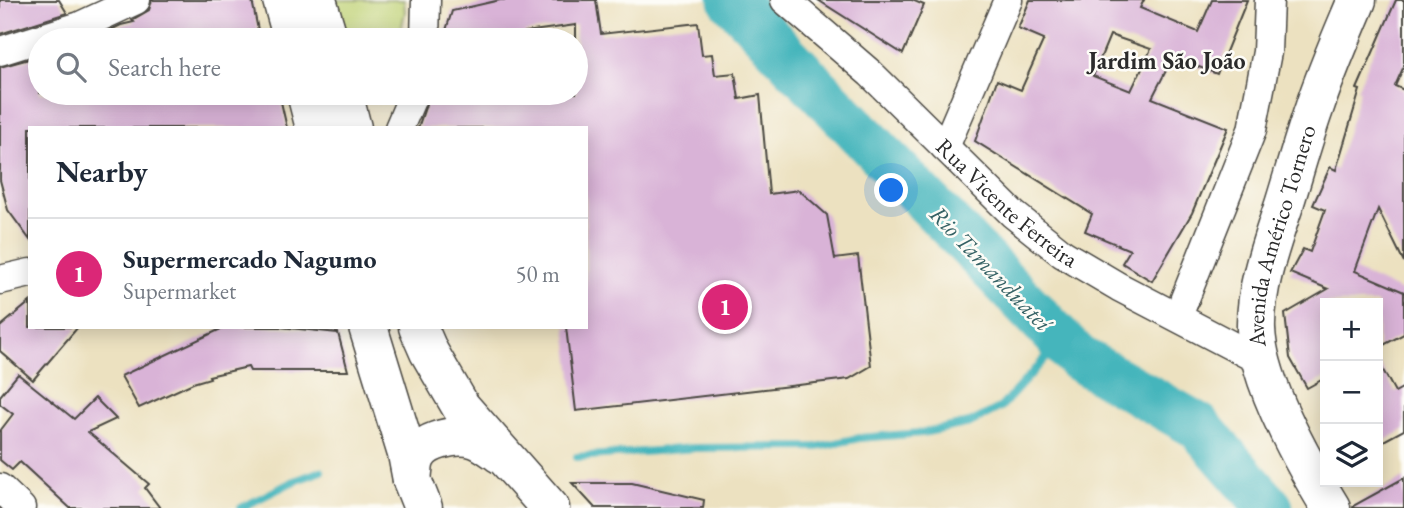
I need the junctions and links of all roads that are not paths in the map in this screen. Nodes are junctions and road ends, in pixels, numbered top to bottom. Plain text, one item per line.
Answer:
1 (136, 0) edge
2 (282, 0) edge
3 (317, 0) edge
4 (426, 0) edge
5 (785, 0) edge
6 (1008, 0) edge
7 (1269, 0) edge
8 (1357, 0) edge
9 (74, 28) edge
10 (290, 28) edge
11 (325, 28) edge
12 (425, 28) edge
13 (28, 42) edge
14 (0, 51) edge
15 (309, 105) edge
16 (346, 105) edge
17 (409, 105) edge
18 (314, 126) edge
19 (351, 126) edge
20 (400, 126) edge
21 (945, 147) junction
22 (28, 273) edge
23 (0, 280) edge
24 (1178, 316) junction
25 (369, 329) edge
26 (419, 329) edge
27 (1261, 361) junction
28 (502, 455) junction
29 (0, 488) edge
30 (414, 499) edge
31 (21, 508) edge
32 (550, 508) edge
33 (1331, 508) edge

1 - 9 street
2 - 10 main road
3 - 11 main road
4 - 12 street
5 - 21 street, Rua Vicente Ferreira
6 - 21 street
7 - 24 street
8 - 27 main road, Avenida Américo Tornero
13 - 14 street
15 - 18 main road
16 - 19 main road
17 - 20 street
21 - 24 street, Rua Vicente Ferreira
22 - 23 street
24 - 27 street, Rua Vicente Ferreira
25 - 30 main road
26 - 28 main road
27 - 33 main road, Avenida Américo Tornero
28 - 30 main road
28 - 32 main road
29 - 31 street

